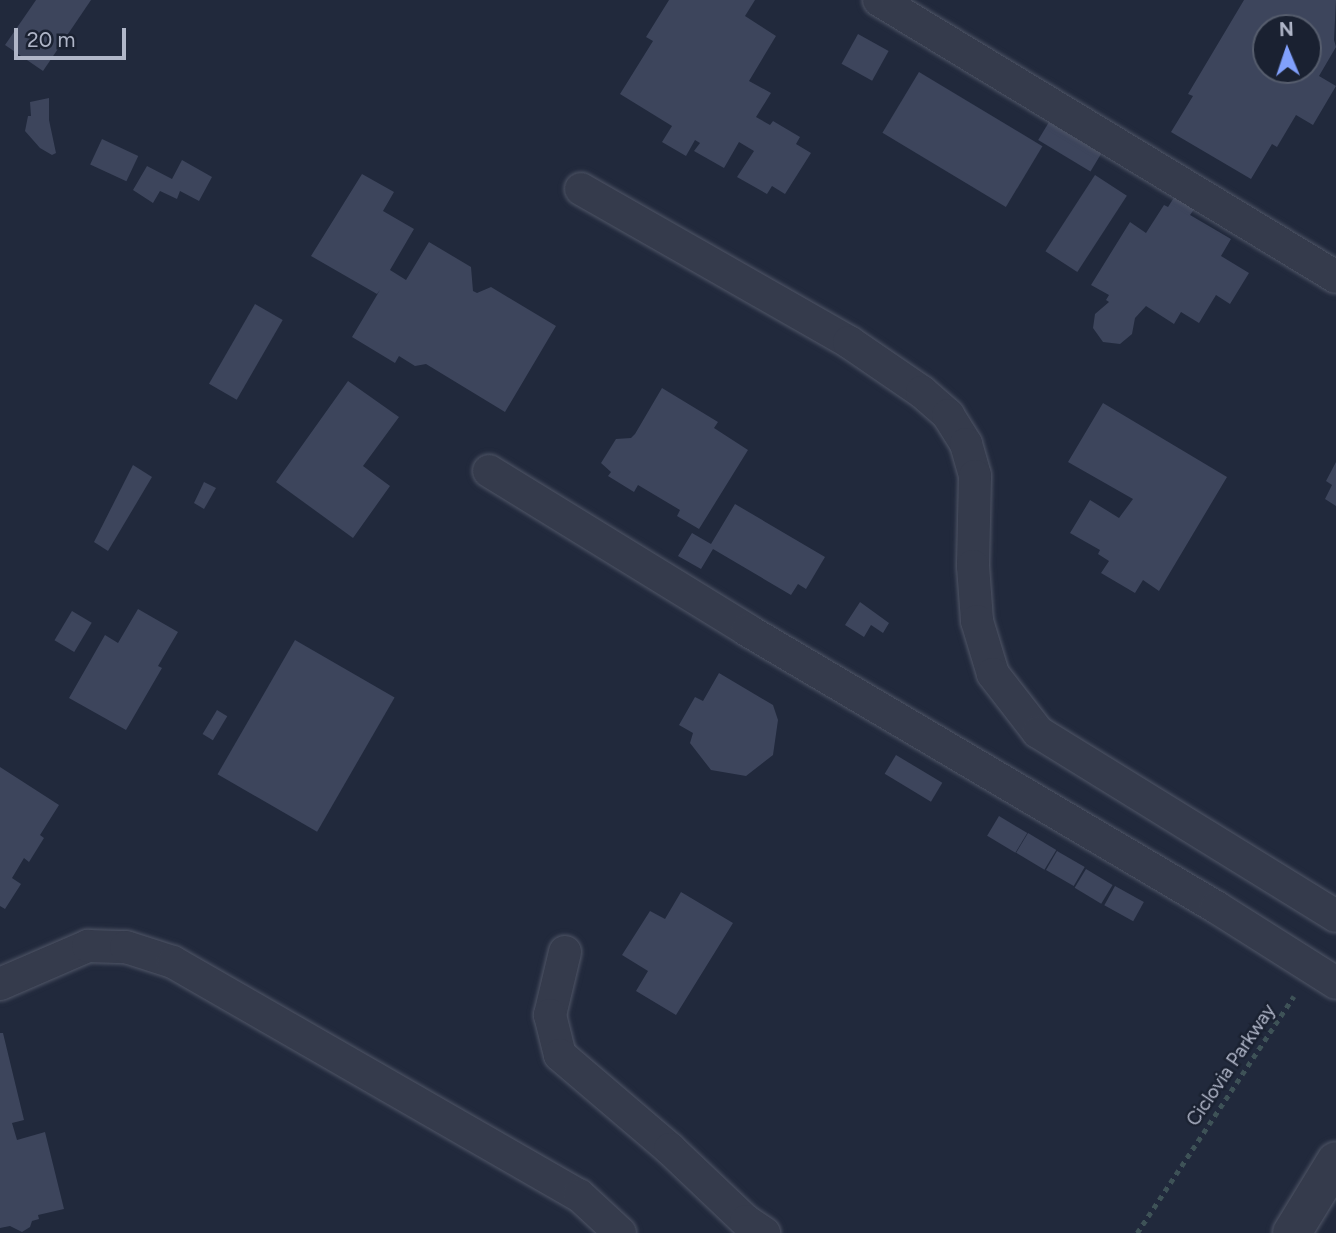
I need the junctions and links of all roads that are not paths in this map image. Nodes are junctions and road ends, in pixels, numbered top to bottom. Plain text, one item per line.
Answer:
1 (879, 0) edge
2 (581, 190) dead end
3 (1336, 277) edge
4 (489, 471) dead end
5 (1336, 916) edge
6 (565, 953) dead end
7 (1325, 975) edge
8 (0, 984) edge
9 (1336, 1161) edge
10 (620, 1233) edge
11 (764, 1233) edge
12 (1292, 1233) edge

1 - 3 street
2 - 5 street
4 - 7 street
6 - 11 street
8 - 10 street
9 - 12 street

